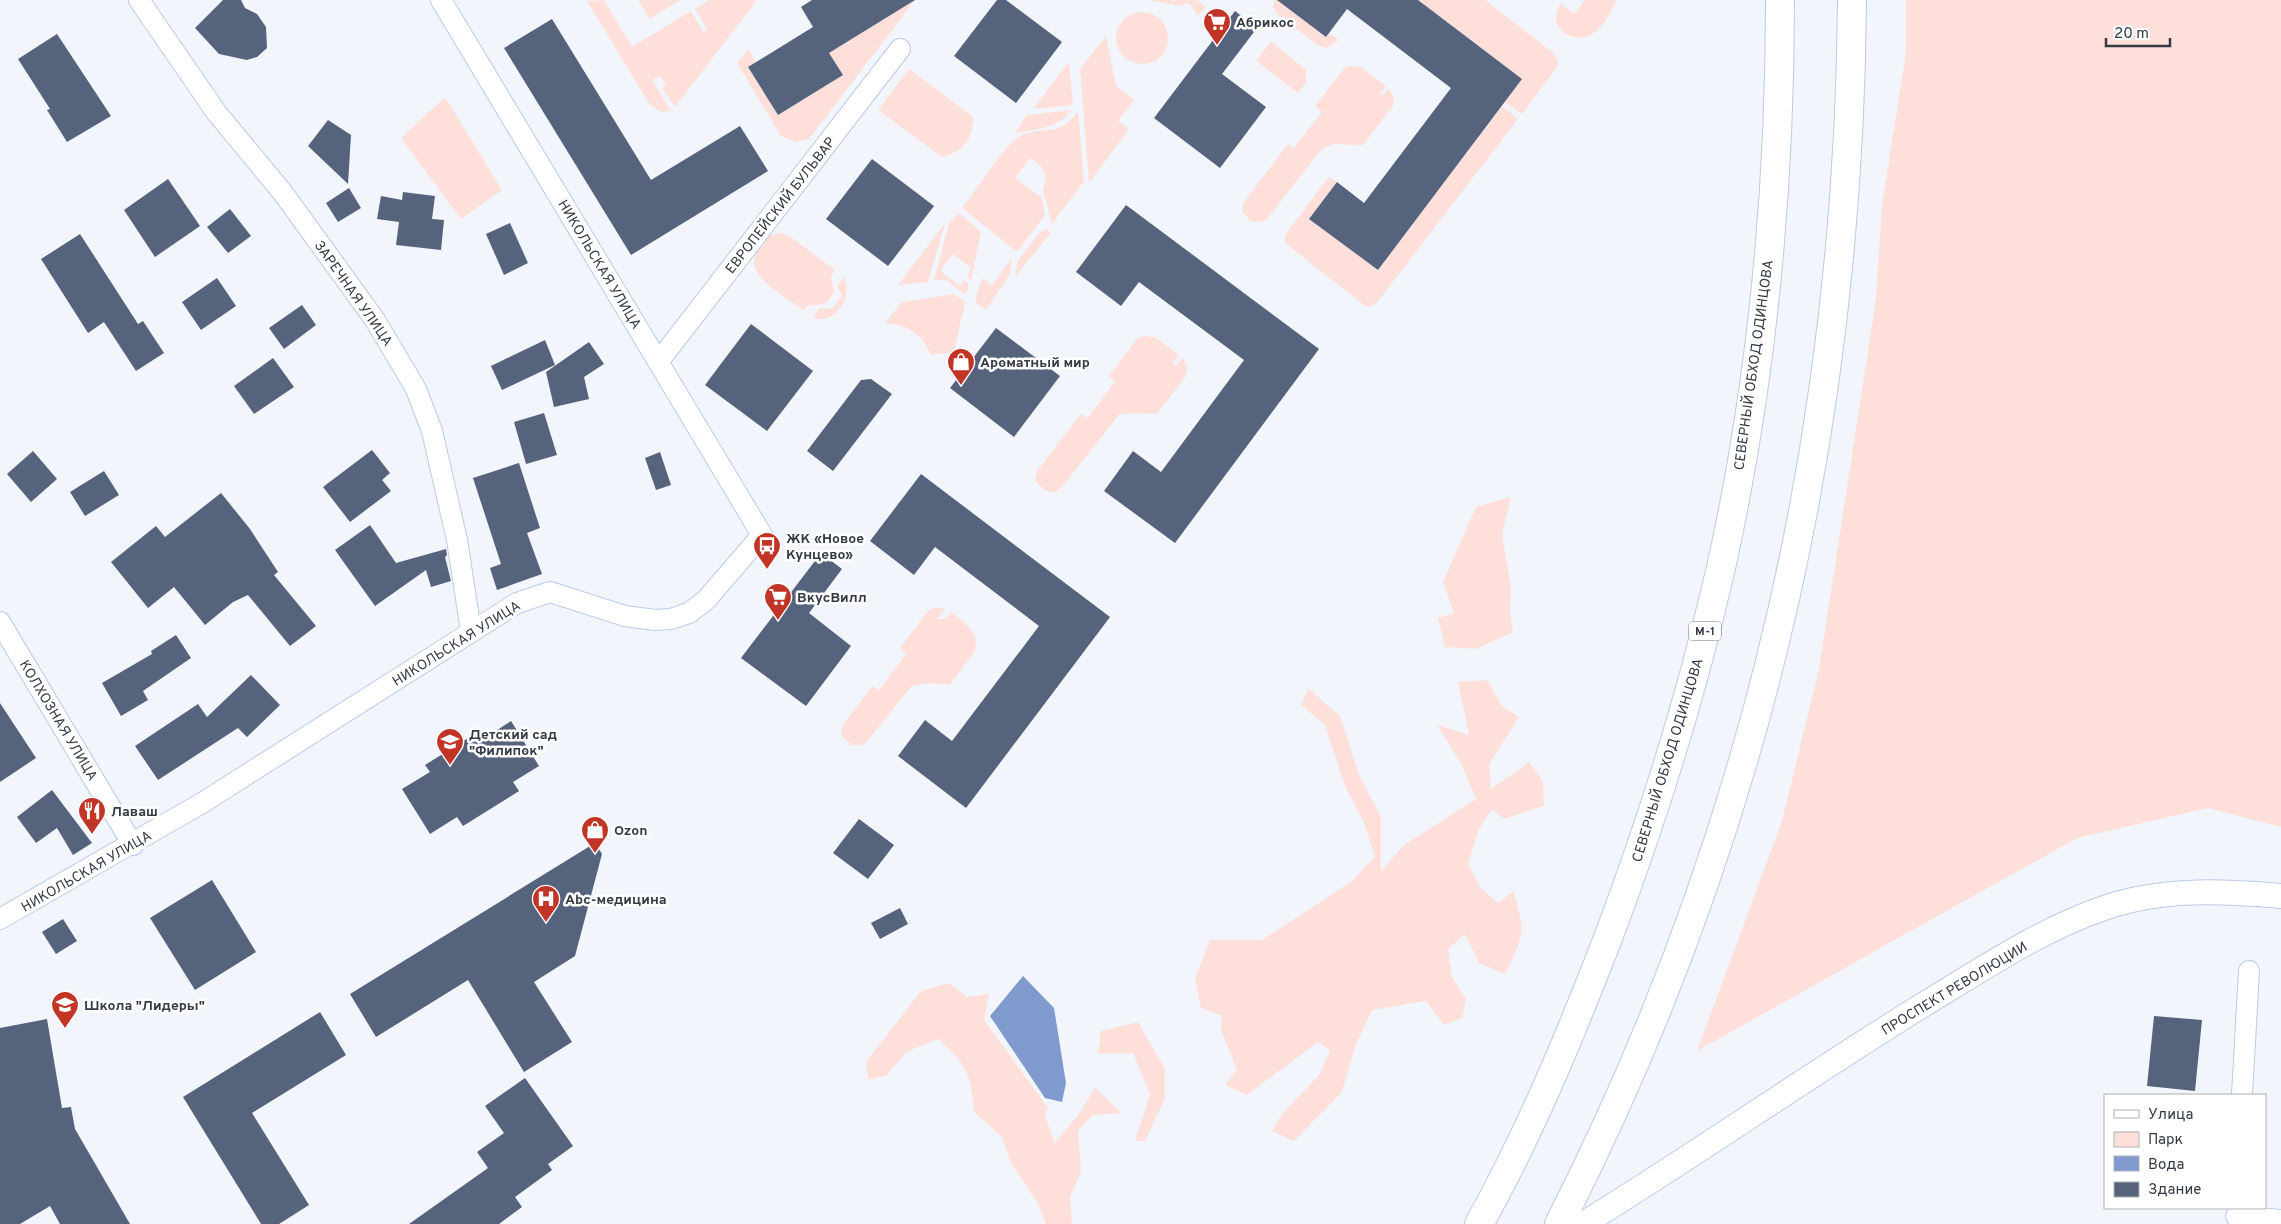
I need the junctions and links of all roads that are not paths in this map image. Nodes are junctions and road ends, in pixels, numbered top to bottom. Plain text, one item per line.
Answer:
1 (139, 0) edge
2 (441, 0) edge
3 (1780, 0) edge
4 (1852, 0) edge
5 (900, 49) dead end
6 (659, 361) junction
7 (0, 622) edge
8 (471, 631) junction
9 (133, 845) junction
10 (2281, 896) edge
11 (0, 920) edge
12 (2249, 971) dead end
13 (2242, 1094) edge
14 (2236, 1216) edge
15 (2281, 1220) edge
16 (1479, 1224) edge
17 (1559, 1224) edge
18 (1583, 1224) edge

1 - 8 street, ЗАРЕЧНАЯ УЛИЦА
2 - 6 street, НИКОЛЬСКАЯ УЛИЦА
3 - 16 highway, СЕВЕРНЫЙ ОБХОД ОДИНЦОВА / М-1
4 - 17 highway
5 - 6 street, ЕВРОПЕЙСКИЙ БУЛЬВАР
6 - 8 street, НИКОЛЬСКАЯ УЛИЦА
7 - 9 street, КОЛХОЗНАЯ УЛИЦА
8 - 9 street, НИКОЛЬСКАЯ УЛИЦА
9 - 11 street, НИКОЛЬСКАЯ УЛИЦА
10 - 18 street, ПРОСПЕКТ РЕВОЛЮЦИИ
12 - 13 street
14 - 15 street

